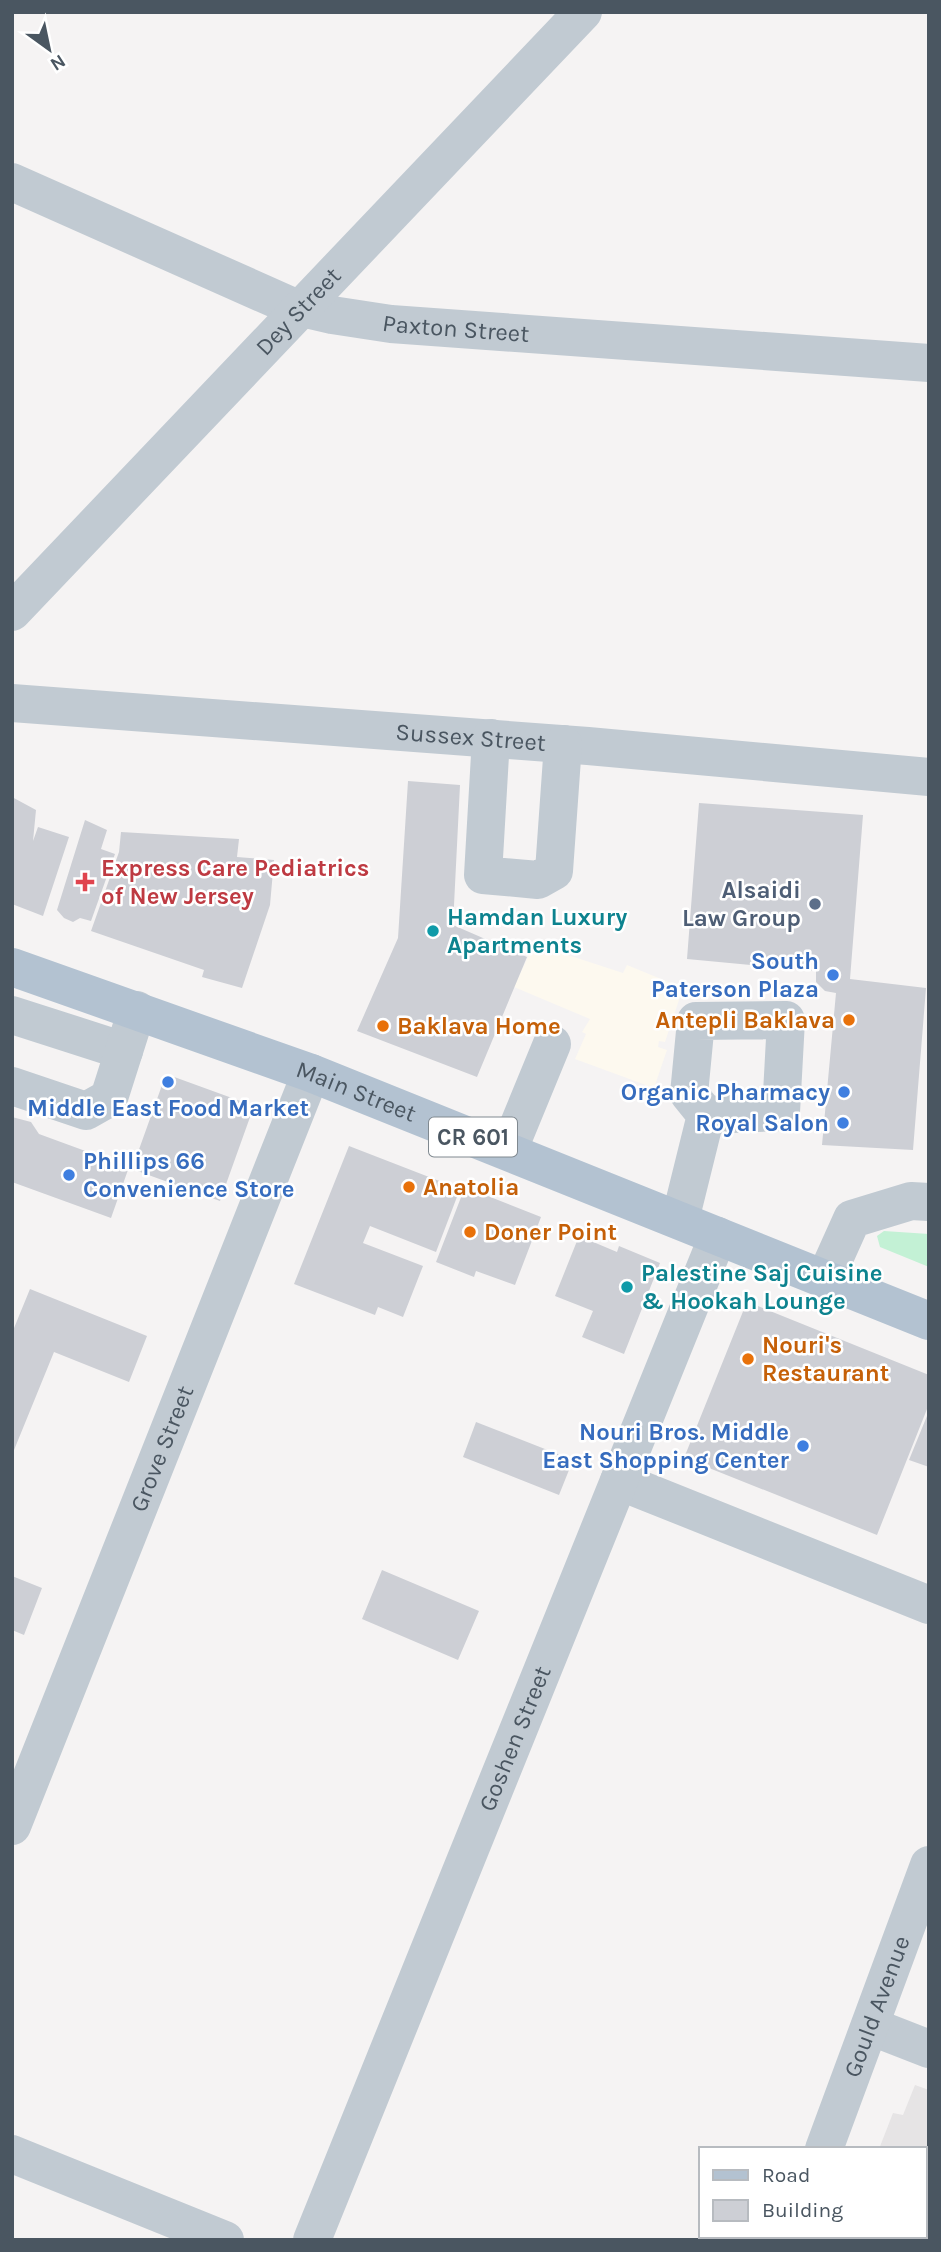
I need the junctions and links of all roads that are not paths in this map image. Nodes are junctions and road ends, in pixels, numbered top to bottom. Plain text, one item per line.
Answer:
1 (583, 12) edge
2 (12, 182) edge
3 (302, 308) junction
4 (929, 363) edge
5 (12, 612) edge
6 (12, 703) edge
7 (491, 738) junction
8 (563, 744) junction
9 (929, 776) edge
10 (12, 967) edge
11 (137, 1010) junction
12 (12, 1015) edge
13 (552, 1044) dead end
14 (124, 1051) junction
15 (311, 1073) junction
16 (12, 1086) edge
17 (706, 1115) junction
18 (508, 1152) junction
19 (929, 1202) edge
20 (680, 1220) junction
21 (718, 1236) junction
22 (825, 1279) junction
23 (929, 1321) edge
24 (619, 1481) junction
25 (929, 1605) edge
26 (12, 1826) edge
27 (929, 1865) edge
28 (870, 2026) junction
29 (929, 2049) edge
30 (825, 2147) edge
31 (12, 2154) edge
32 (225, 2240) edge
33 (312, 2240) edge

1 - 3 street, Dey Street
2 - 3 street, Paxton Street
3 - 4 street, Paxton Street
3 - 5 street, Dey Street
6 - 7 street, Sussex Street
7 - 8 street, Sussex Street
7 - 8 street
8 - 9 street, Sussex Street
10 - 11 main road, Main Street / CR 601
11 - 14 street
11 - 15 main road, Main Street / CR 601
12 - 14 street
13 - 18 street
14 - 16 street
15 - 18 main road, Main Street / CR 601
15 - 26 street, Grove Street
17 - 17 street
17 - 20 street
18 - 20 main road, Main Street / CR 601
19 - 22 street
20 - 21 main road, Main Street / CR 601
21 - 22 main road, Main Street / CR 601
21 - 24 street, Goshen Street
22 - 23 main road, Main Street / CR 601
24 - 25 street
24 - 33 street, Goshen Street
27 - 28 street, Gould Avenue
28 - 29 street
28 - 30 street, Gould Avenue
31 - 32 street

